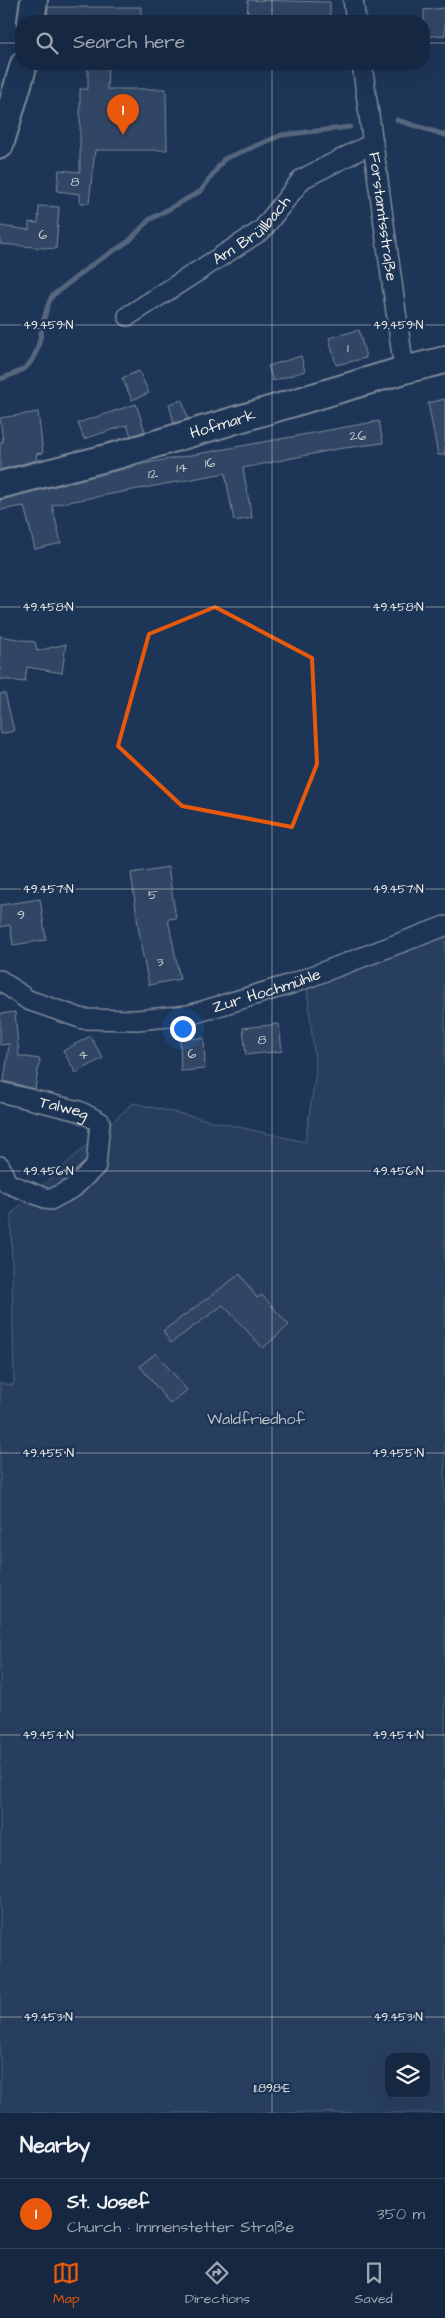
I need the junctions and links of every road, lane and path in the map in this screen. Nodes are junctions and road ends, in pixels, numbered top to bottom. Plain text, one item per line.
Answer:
1 (34, 0) edge
2 (353, 0) edge
3 (32, 15) edge
4 (355, 15) edge
5 (22, 70) edge
6 (363, 70) edge
7 (373, 143) junction
8 (0, 145) edge
9 (128, 316) dead end
10 (445, 360) edge
11 (404, 370) junction
12 (0, 485) edge
13 (445, 926) edge
14 (0, 980) edge
15 (0, 1092) edge
16 (4, 1174) edge

1 - 3 street
2 - 4 street
5 - 8 street
6 - 7 street, Forstamtsstraße
7 - 9 street, Am Brüllbach
7 - 11 street, Forstamtsstraße
10 - 11 street, Hofmark
11 - 12 street, Hofmark
13 - 14 street, Zur Hochmühle
15 - 16 street, Talweg

